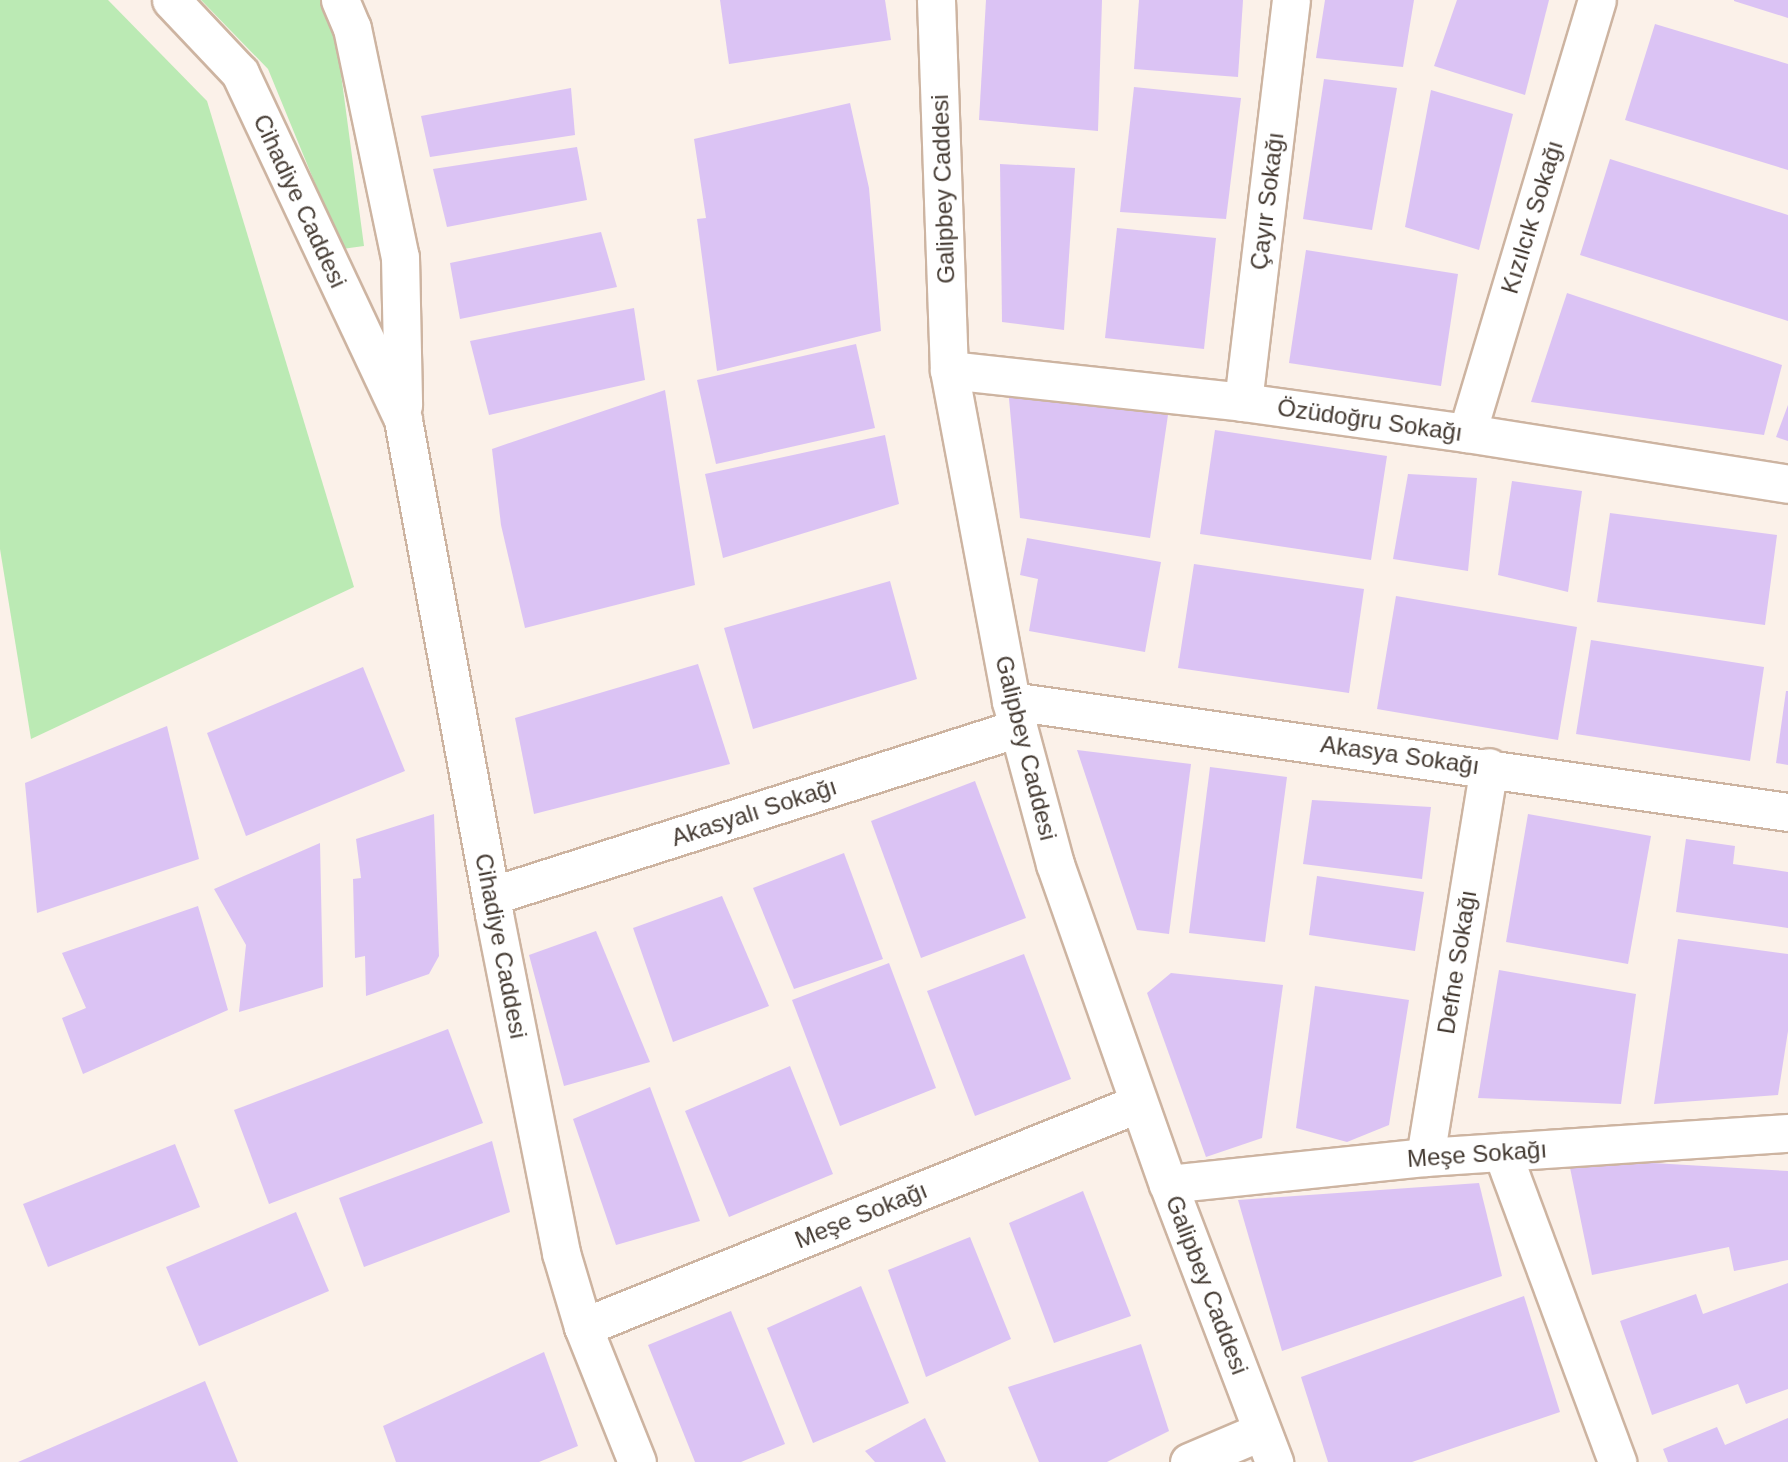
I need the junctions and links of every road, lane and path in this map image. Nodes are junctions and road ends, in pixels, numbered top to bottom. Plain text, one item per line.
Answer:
1 (171, 0) edge
2 (340, 0) edge
3 (936, 0) edge
4 (1291, 0) edge
5 (1597, 0) edge
6 (949, 370) junction
7 (1243, 402) junction
8 (403, 420) junction
9 (1467, 433) junction
10 (1788, 484) edge
11 (1015, 714) junction
12 (1489, 767) junction
13 (1788, 812) edge
14 (491, 896) junction
15 (1139, 1103) junction
16 (1788, 1133) edge
17 (1502, 1152) junction
18 (1425, 1157) junction
19 (1168, 1184) junction
20 (583, 1327) junction
21 (1268, 1446) edge
22 (637, 1462) edge
23 (1188, 1462) edge
24 (1617, 1462) edge

1 - 8 street, Cihadiye Caddesi
2 - 8 street, Cihadiye Caddesi
3 - 6 street, Galipbey Caddesi
4 - 7 street, Çayır Sokağı
5 - 9 street, Kızılcık Sokağı
6 - 7 street, Özüdoğru Sokağı
6 - 11 street, Galipbey Caddesi
7 - 9 street, Özüdoğru Sokağı
8 - 14 street, Cihadiye Caddesi
9 - 10 street, Özüdoğru Sokağı
11 - 12 street, Akasya Sokağı
11 - 14 street, Akasyalı Sokağı
11 - 15 street, Galipbey Caddesi
12 - 13 street, Akasya Sokağı
12 - 18 street, Defne Sokağı
14 - 20 street, Cihadiye Caddesi
15 - 19 street, Galipbey Caddesi
15 - 20 street, Meşe Sokağı
16 - 17 street, Meşe Sokağı
17 - 18 street, Meşe Sokağı
17 - 24 street
18 - 19 street, Meşe Sokağı
19 - 21 street, Galipbey Caddesi
20 - 22 street, Cihadiye Caddesi
21 - 23 street

